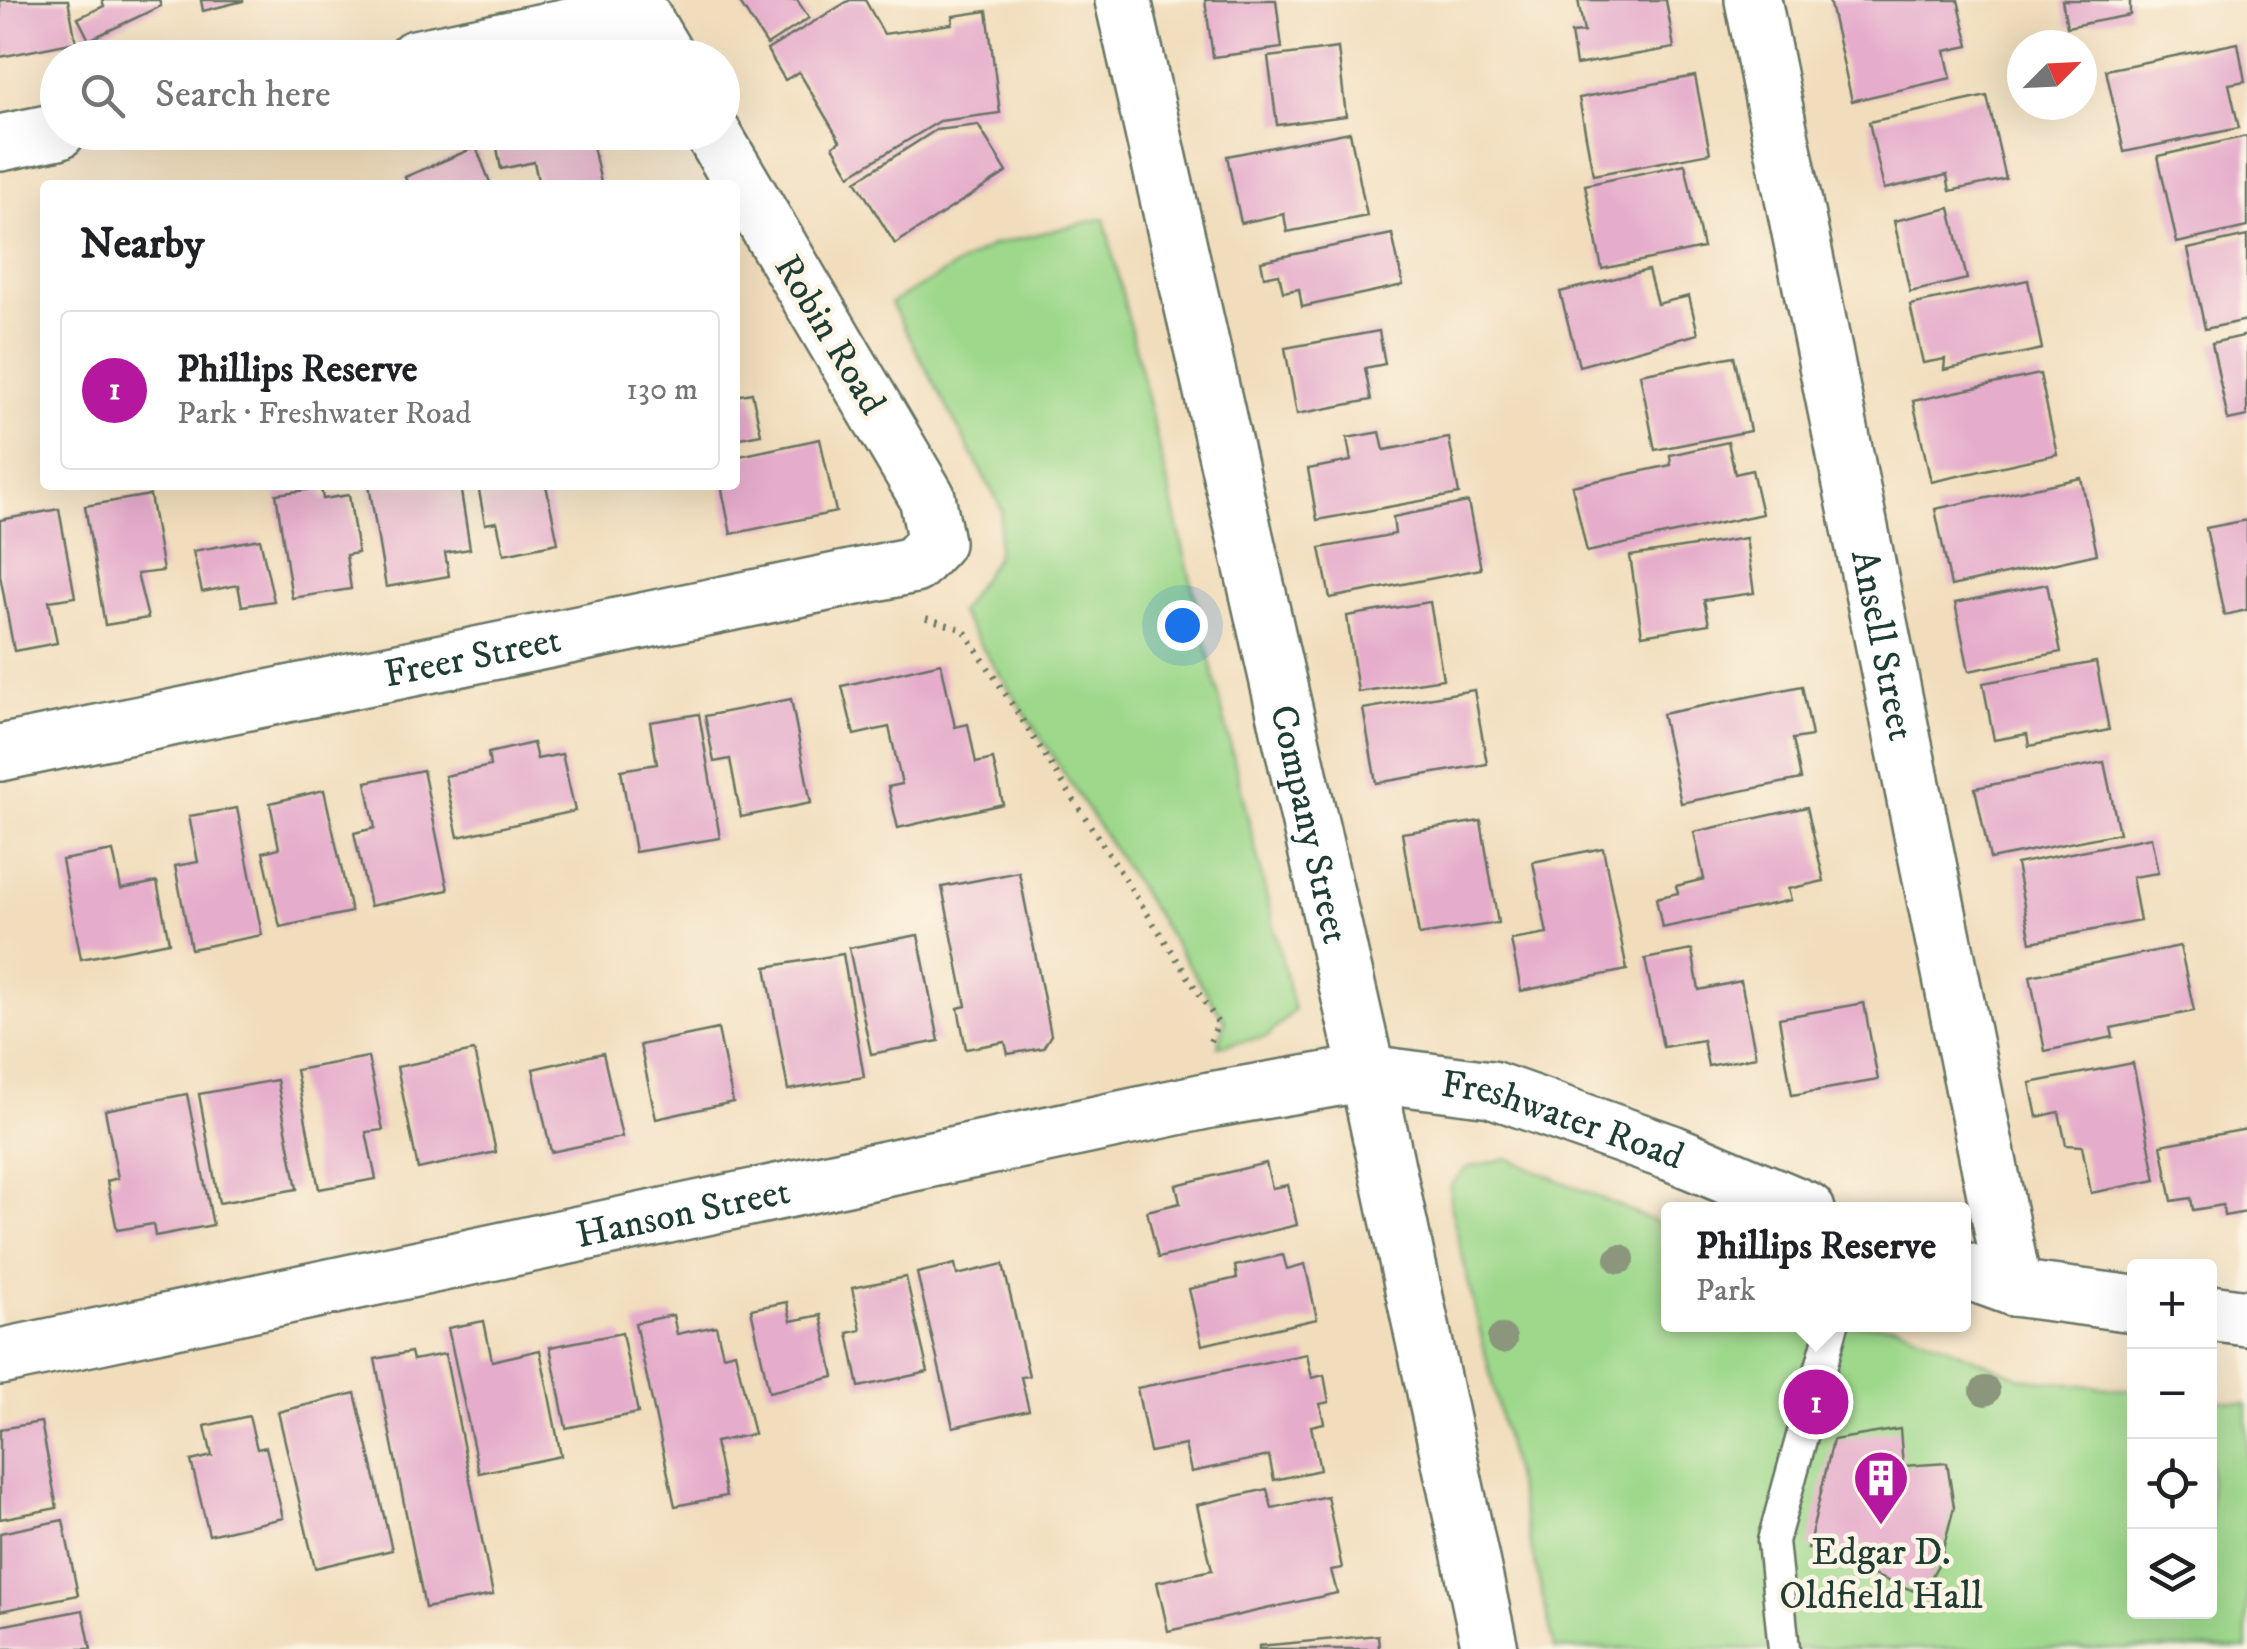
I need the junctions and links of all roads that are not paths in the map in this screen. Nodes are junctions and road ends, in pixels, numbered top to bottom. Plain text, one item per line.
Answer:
1 (1123, 0) edge
2 (1752, 0) edge
3 (637, 6) edge
4 (492, 40) edge
5 (657, 40) edge
6 (40, 135) edge
7 (0, 143) edge
8 (723, 150) edge
9 (925, 553) joint
10 (0, 753) edge
11 (1367, 1072) junction
12 (1788, 1202) edge
13 (1971, 1273) edge
14 (2014, 1288) junction
15 (2127, 1303) edge
16 (2217, 1315) edge
17 (2247, 1318) edge
18 (1831, 1332) edge
19 (0, 1357) edge
20 (1490, 1649) edge
21 (1784, 1649) edge

1 - 11 street, Company Street
2 - 14 street, Ansell Street
3 - 4 street
3 - 5 street
6 - 7 street
8 - 9 street, Robin Road
9 - 10 street, Freer Street
11 - 12 street, Freshwater Road
11 - 19 street, Hanson Street
11 - 20 street, Company Street
13 - 14 street
14 - 15 street
16 - 17 street
18 - 21 lane

